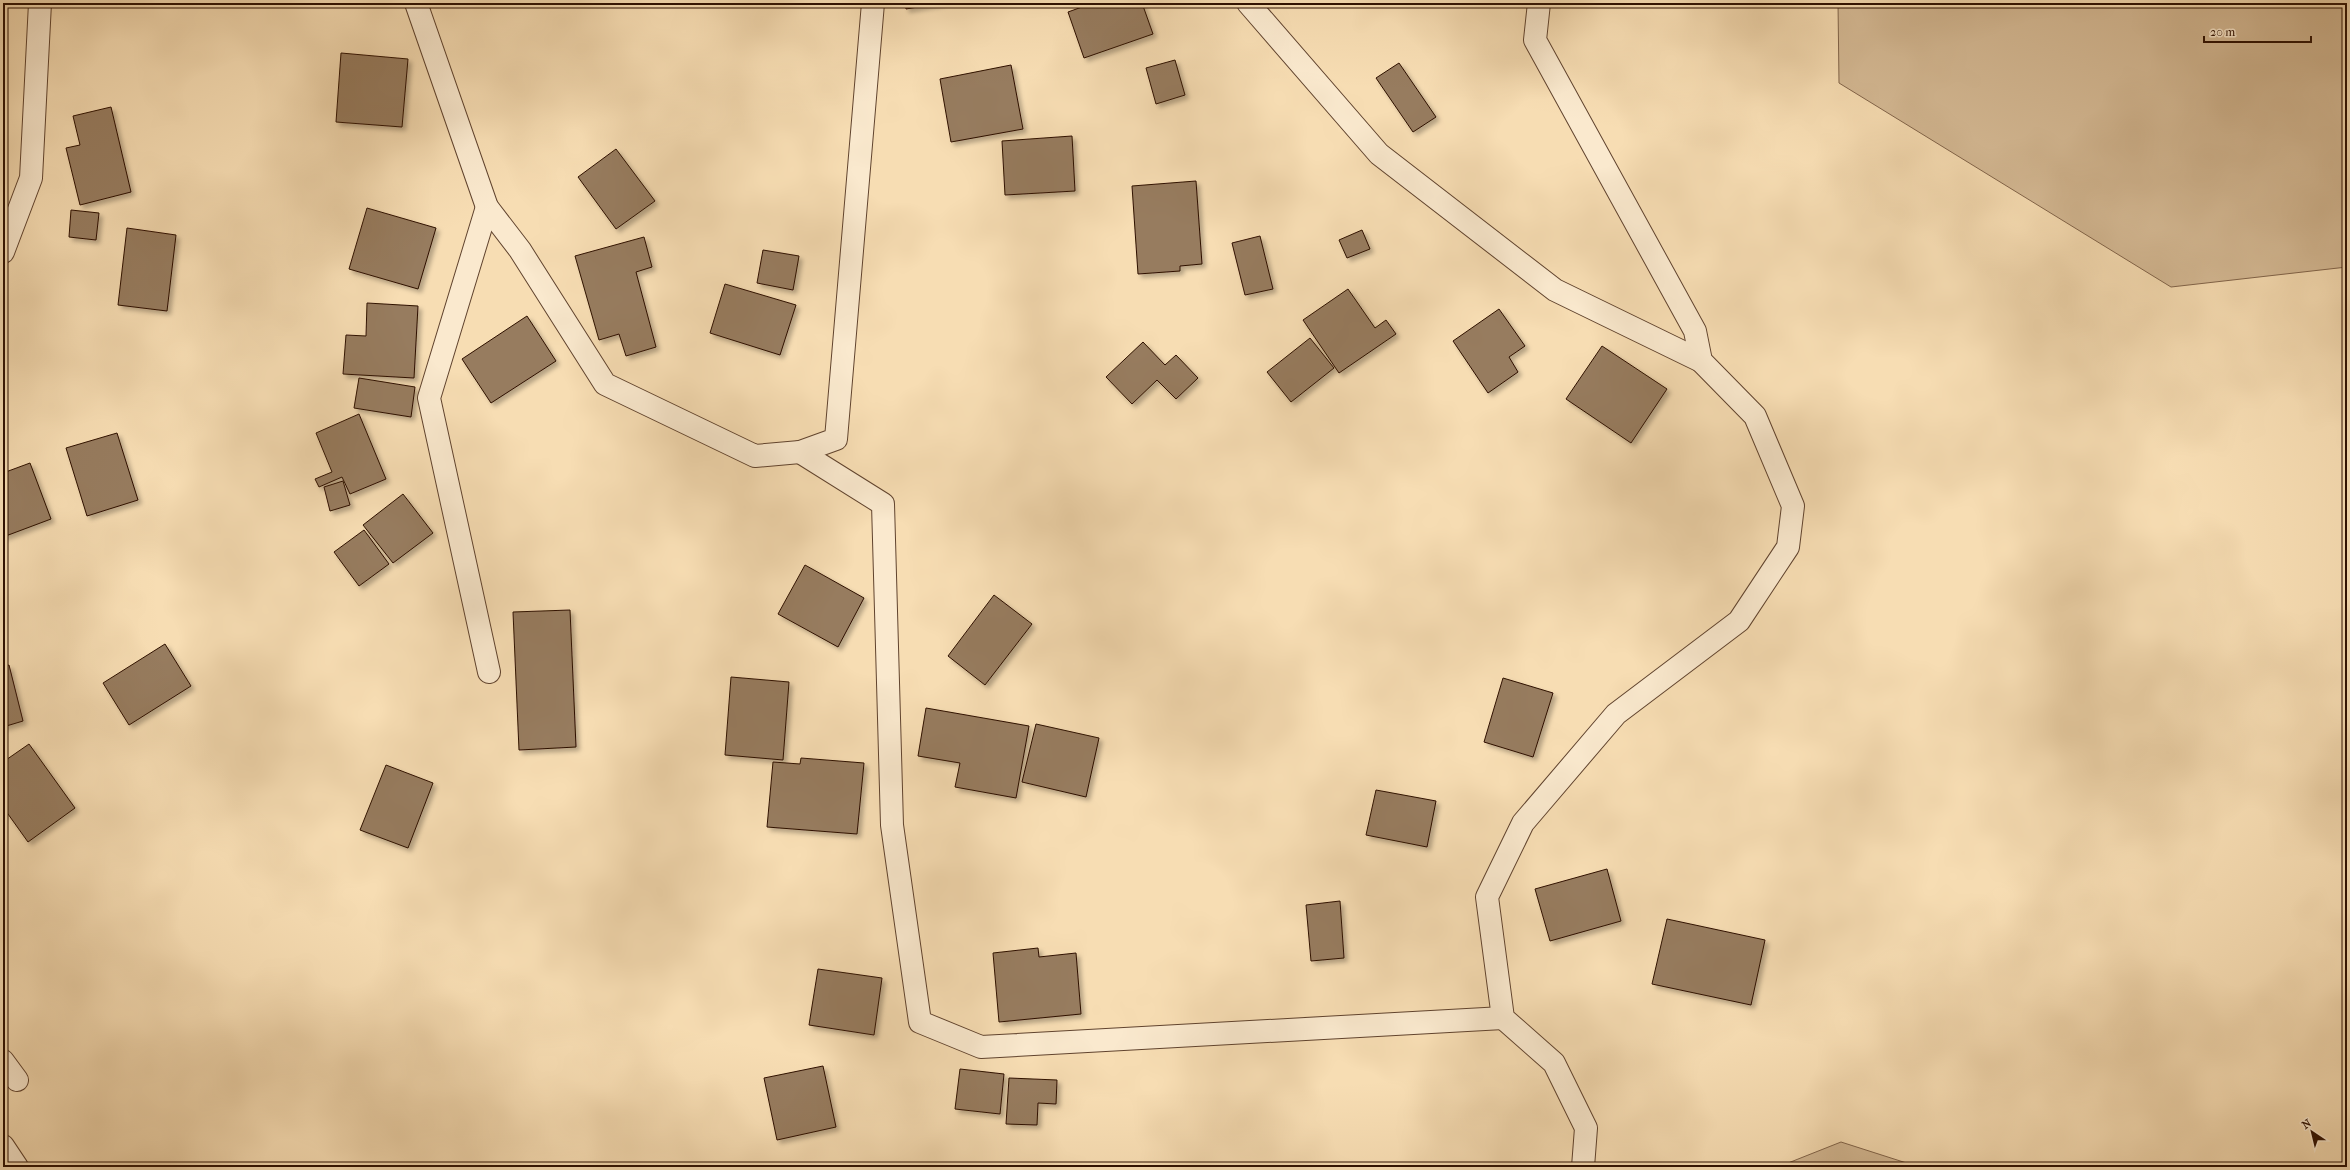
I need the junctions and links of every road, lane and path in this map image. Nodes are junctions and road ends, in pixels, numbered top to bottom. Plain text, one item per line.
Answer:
1 (40, 3) edge
2 (416, 3) edge
3 (873, 3) edge
4 (1248, 3) edge
5 (1538, 3) edge
6 (487, 207) junction
7 (3, 252) edge
8 (1701, 361) junction
9 (800, 452) junction
10 (488, 672) dead end
11 (1503, 1018) junction
12 (3, 1061) edge
13 (17, 1080) dead end
14 (3, 1146) edge
15 (17, 1167) edge
16 (1583, 1167) edge

1 - 7 street
2 - 6 street
3 - 9 street
4 - 8 street
5 - 8 street
6 - 9 street
6 - 10 street
8 - 11 street
9 - 11 street
11 - 16 street
12 - 13 street
14 - 15 street

